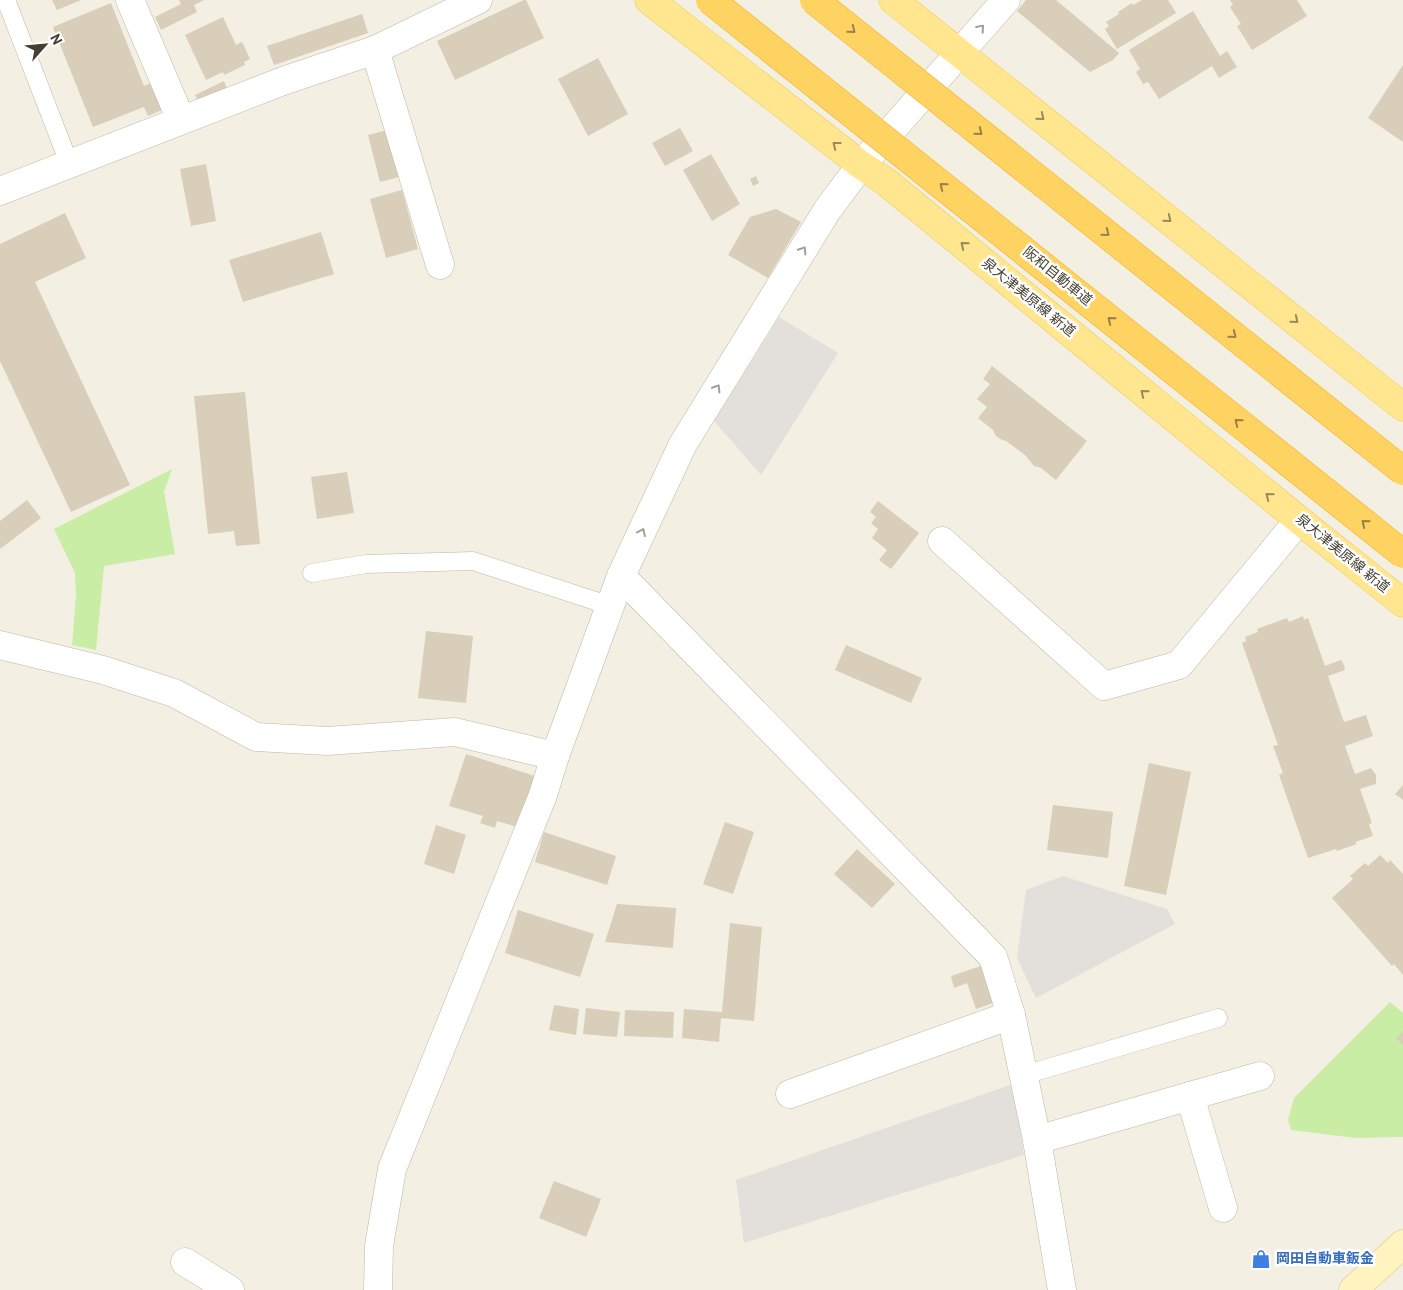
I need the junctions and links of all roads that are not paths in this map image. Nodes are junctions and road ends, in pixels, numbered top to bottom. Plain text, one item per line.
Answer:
1 (6, 0) edge
2 (130, 0) edge
3 (478, 0) edge
4 (649, 0) edge
5 (710, 0) edge
6 (814, 0) edge
7 (893, 0) edge
8 (1006, 0) edge
9 (375, 50) junction
10 (960, 53) junction
11 (181, 120) junction
12 (69, 163) junction
13 (861, 165) junction
14 (0, 191) edge
15 (440, 265) dead end
16 (1403, 407) edge
17 (1403, 471) edge
18 (1299, 520) junction
19 (942, 542) dead end
20 (1403, 554) edge
21 (312, 573) dead end
22 (621, 576) junction
23 (1403, 602) edge
24 (611, 606) junction
25 (0, 645) edge
26 (555, 756) junction
27 (1011, 1015) junction
28 (1218, 1018) dead end
29 (1024, 1075) junction
30 (1260, 1076) dead end
31 (790, 1094) dead end
32 (1190, 1096) junction
33 (1037, 1140) junction
34 (1223, 1208) dead end
35 (1403, 1244) edge
36 (185, 1262) dead end
37 (230, 1290) edge
38 (378, 1290) edge
39 (1062, 1290) edge
40 (1353, 1290) edge

1 - 12 lane
2 - 11 street
3 - 9 street
13 -> 4 main road, 泉大津美原線 新道
20 -> 5 highway, 阪和自動車道, bridge
6 -> 17 highway, bridge
7 - 10 main road
10 -> 8 street
9 - 11 street
9 - 15 street
10 - 13 street
10 -> 16 main road
11 - 12 street
12 - 14 street
18 -> 13 main road, 泉大津美原線 新道
22 -> 13 street
18 - 19 street
18 - 23 main road, 泉大津美原線 新道
21 - 24 lane
22 - 24 street
22 - 27 street
24 - 26 street
25 - 26 street
26 - 38 street
27 - 29 street
27 - 31 street
28 - 29 lane
29 - 33 street
30 - 32 street
32 - 33 street
32 - 34 street
33 - 39 street
35 - 40 street
36 - 37 street

